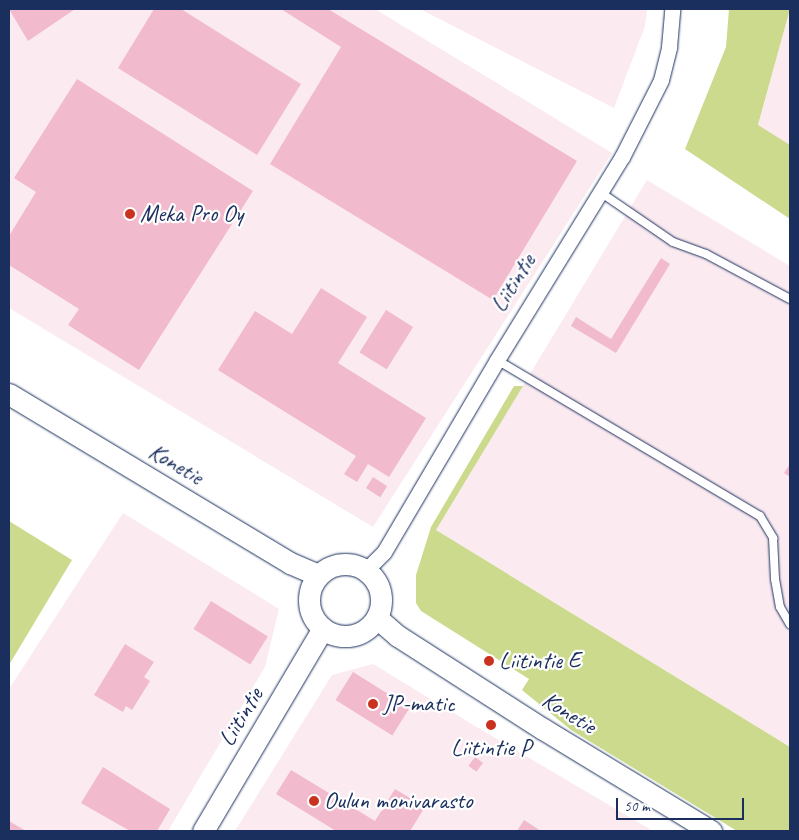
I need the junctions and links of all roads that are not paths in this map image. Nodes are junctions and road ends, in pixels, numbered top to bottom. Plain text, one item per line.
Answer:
1 (672, 9) edge
2 (600, 192) junction
3 (790, 299) edge
4 (496, 360) junction
5 (9, 394) edge
6 (366, 570) junction
7 (318, 575) junction
8 (377, 618) junction
9 (790, 624) edge
10 (322, 630) junction
11 (203, 831) edge
12 (711, 831) edge

1 - 2 street, Liitintie
2 - 3 lane
2 - 4 street, Liitintie
4 - 6 street, Liitintie
4 - 9 lane
5 - 7 street, Konetie
6 - 7 street
6 - 8 street
7 - 10 street
8 - 10 street
8 - 12 street, Konetie
10 - 11 street, Liitintie

